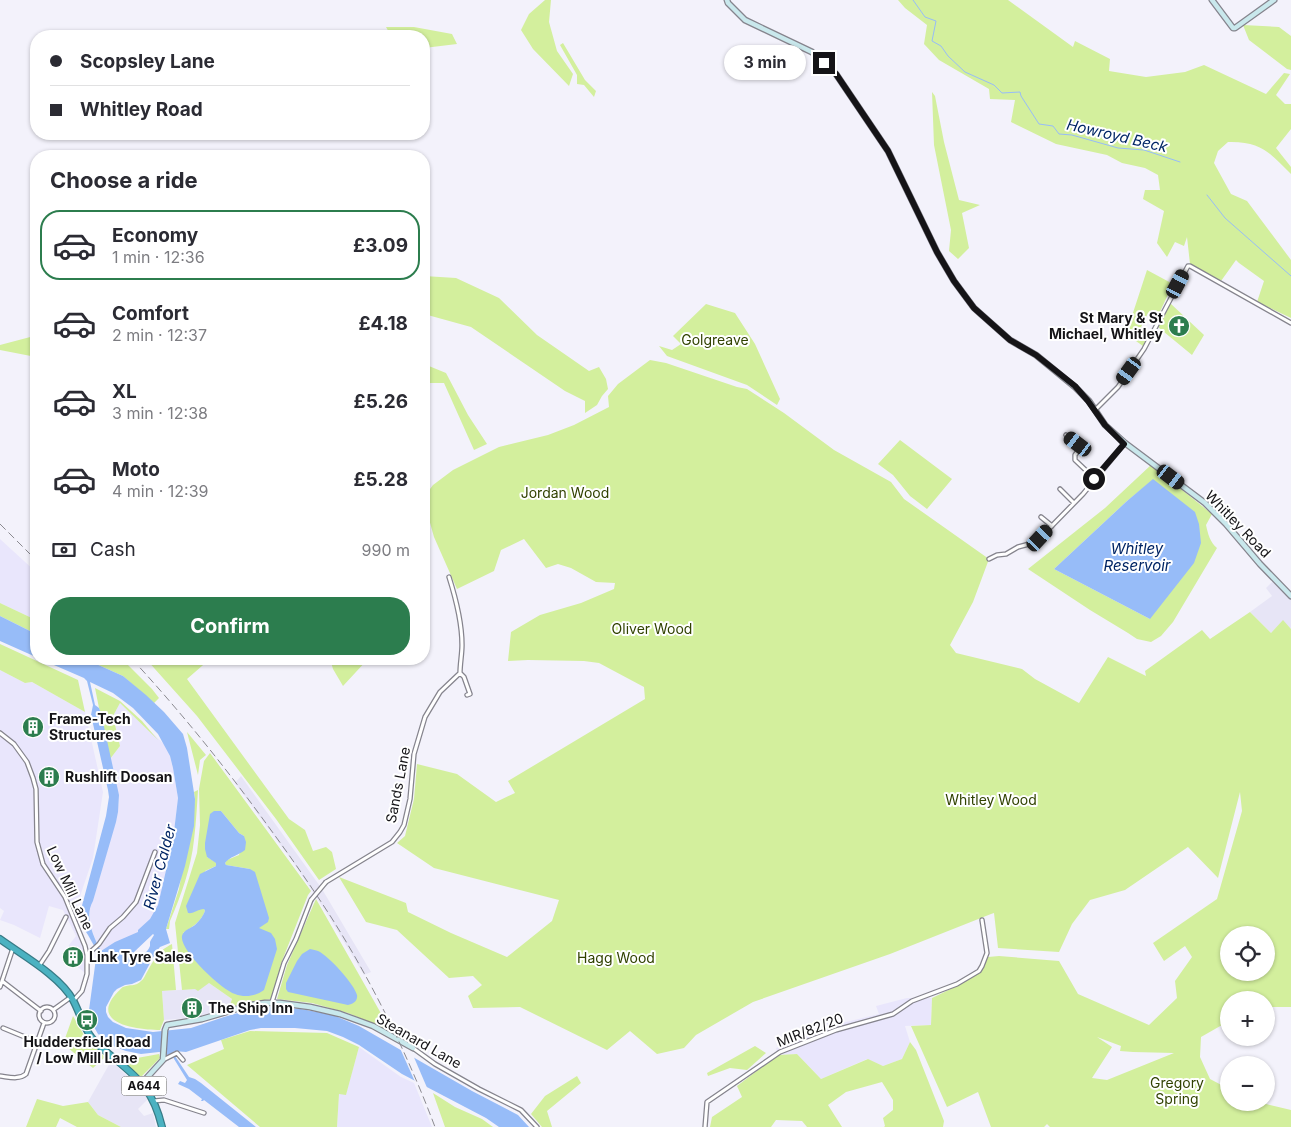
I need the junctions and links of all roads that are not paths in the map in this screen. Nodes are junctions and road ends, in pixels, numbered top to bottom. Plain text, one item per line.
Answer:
1 (726, 0) edge
2 (1212, 0) edge
3 (1274, 0) edge
4 (1291, 323) edge
5 (1094, 410) junction
6 (1066, 435) dead end
7 (1124, 444) junction
8 (1094, 479) junction
9 (1060, 489) dead end
10 (1074, 503) junction
11 (1041, 517) dead end
12 (1052, 526) junction
13 (989, 559) dead end
14 (449, 578) dead end
15 (1291, 596) edge
16 (460, 673) junction
17 (467, 695) dead end
18 (0, 733) edge
19 (155, 852) dead end
20 (66, 917) dead end
21 (982, 920) dead end
22 (0, 939) edge
23 (13, 948) junction
24 (87, 955) junction
25 (39, 966) junction
26 (2, 981) junction
27 (0, 987) edge
28 (72, 999) junction
29 (272, 1002) junction
30 (53, 1010) junction
31 (40, 1011) junction
32 (44, 1023) junction
33 (3, 1028) dead end
34 (37, 1042) junction
35 (413, 1048) joint
36 (165, 1057) junction
37 (183, 1060) dead end
38 (0, 1076) edge
39 (142, 1083) junction
40 (154, 1101) junction
41 (204, 1113) dead end
42 (162, 1127) edge
43 (537, 1127) edge
44 (705, 1127) edge

1 - 5 street, Whitley Road
2 - 3 street
4 - 5 street
5 - 7 street, Whitley Road
6 - 8 street
7 - 8 street
7 - 15 street, Whitley Road
8 - 10 street
9 - 10 street
10 - 12 street
11 - 12 street
12 - 13 street
14 - 16 street
16 - 17 street
16 - 29 street, Sands Lane, bridge
18 - 24 street, Low Mill Lane
19 - 24 street
20 - 25 street
21 - 44 street, MIR/82/20
22 - 23 highway, A644
23 - 25 highway, A644
23 - 26 street
24 - 28 street, Low Mill Lane
25 - 28 highway, A644
26 - 27 street
26 - 31 street
28 - 30 street
28 - 39 highway, A644
29 - 35 street, Steanard Lane
29 - 36 street, Steanard Lane
30 - 31 street
30 - 32 street
31 - 32 street
32 - 34 street
33 - 34 street
34 - 38 street
35 - 43 street, Steanard Lane
36 - 37 street
36 - 39 street
39 - 40 highway, A644
40 - 41 street
40 - 42 highway, A644

